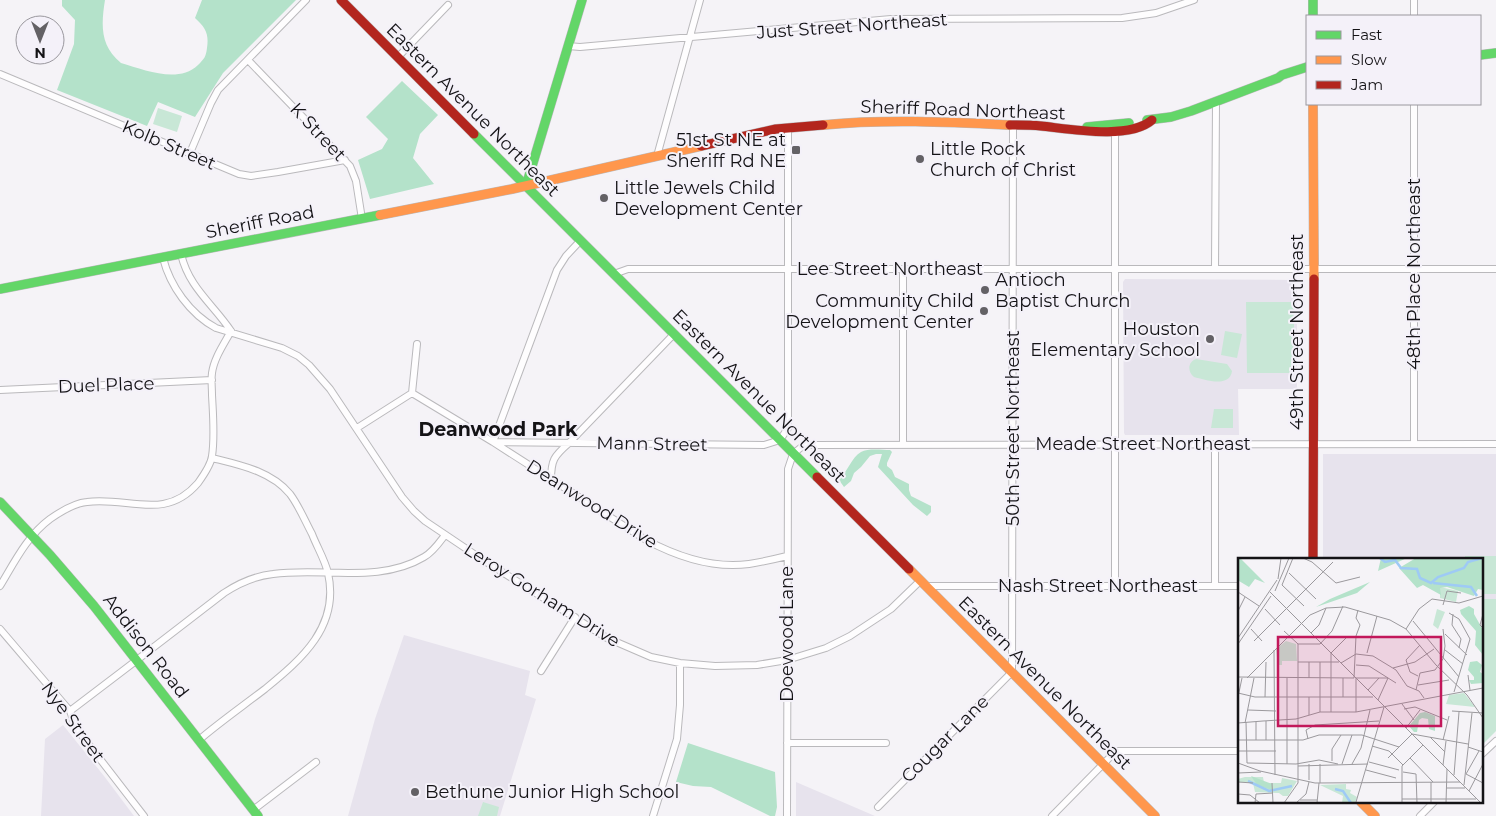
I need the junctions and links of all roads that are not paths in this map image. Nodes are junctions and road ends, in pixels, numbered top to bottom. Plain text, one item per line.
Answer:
1 (306, 0) edge
2 (341, 0) edge
3 (582, 0) edge
4 (700, 0) edge
5 (1194, 0) edge
6 (1314, 0) edge
7 (1414, 0) edge
8 (448, 5) dead end
9 (1314, 15) edge
10 (1414, 15) edge
11 (690, 38) junction
12 (568, 46) junction
13 (1496, 49) edge
14 (1481, 50) edge
15 (1481, 54) edge
16 (1496, 54) edge
17 (398, 57) junction
18 (248, 60) junction
19 (1306, 67) edge
20 (1306, 72) edge
21 (0, 74) edge
22 (1278, 78) junction
23 (1216, 102) junction
24 (1313, 105) edge
25 (1414, 105) edge
26 (1013, 125) junction
27 (1115, 128) junction
28 (788, 129) junction
29 (190, 153) junction
30 (657, 156) junction
31 (345, 160) junction
32 (526, 186) junction
33 (362, 219) junction
34 (580, 241) junction
35 (181, 254) junction
36 (163, 258) junction
37 (788, 269) junction
38 (903, 269) junction
39 (1013, 269) junction
40 (1115, 269) junction
41 (1215, 269) junction
42 (1314, 269) junction
43 (1414, 269) junction
44 (1496, 269) edge
45 (614, 274) junction
46 (0, 289) edge
47 (231, 331) junction
48 (674, 334) junction
49 (417, 344) dead end
50 (212, 380) junction
51 (0, 390) edge
52 (412, 393) junction
53 (357, 428) junction
54 (780, 440) junction
55 (493, 442) junction
56 (569, 443) junction
57 (904, 444) junction
58 (1013, 444) junction
59 (1115, 444) junction
60 (1215, 444) junction
61 (1313, 444) junction
62 (1414, 444) junction
63 (1496, 444) edge
64 (793, 454) junction
65 (212, 458) junction
66 (551, 480) junction
67 (0, 502) edge
68 (445, 535) junction
69 (32, 536) junction
70 (787, 556) junction
71 (1313, 558) edge
72 (328, 573) junction
73 (923, 584) junction
74 (0, 586) edge
75 (1012, 586) junction
76 (1115, 586) junction
77 (1215, 586) junction
78 (1238, 586) edge
79 (575, 617) junction
80 (0, 629) edge
81 (137, 660) junction
82 (787, 660) junction
83 (680, 663) junction
84 (541, 672) dead end
85 (1012, 672) junction
86 (70, 710) junction
87 (199, 740) junction
88 (1496, 741) edge
89 (787, 743) junction
90 (886, 743) dead end
91 (1238, 751) edge
92 (1484, 752) edge
93 (316, 762) dead end
94 (1102, 764) junction
95 (1363, 804) edge
96 (1432, 804) edge
97 (878, 807) dead end
98 (255, 813) edge
99 (144, 816) edge
100 (653, 816) edge
101 (787, 816) edge
102 (1052, 816) edge
103 (1154, 816) edge
104 (1375, 816) edge
105 (1420, 816) edge

1 - 18 street
2 - 17 main road, Eastern Avenue Northeast
3 - 12 main road
4 - 11 street
5 - 11 street, Just Street Northeast
6 - 9 main road
7 - 10 street
8 - 17 street
11 - 12 street, Just Street Northeast
11 - 30 street
12 - 32 main road
13 - 14 main road
15 - 16 main road
17 - 32 main road, Eastern Avenue Northeast
18 - 29 street
18 - 31 street, K Street
19 - 22 main road, Sheriff Road Northeast
20 - 22 main road, Sheriff Road Northeast
21 - 29 street, Kolb Street
22 - 23 main road, Sheriff Road Northeast
23 - 27 main road, Sheriff Road Northeast
23 - 41 street
24 - 42 main road, 49th Street Northeast
25 - 43 street, 48th Place Northeast
26 - 27 main road, Sheriff Road Northeast
26 - 28 main road, Sheriff Road Northeast
26 - 39 street, 50th Street Northeast
27 - 40 street
28 - 30 main road, Sheriff Road Northeast
28 - 37 street
29 - 31 street, Kolb Street
30 - 32 main road, Sheriff Road Northeast
31 - 33 street, K Street
32 - 33 main road, Sheriff Road
32 - 34 main road, Eastern Avenue Northeast
33 - 35 main road, Sheriff Road
34 - 45 main road, Eastern Avenue Northeast
34 - 55 street
35 - 36 main road, Sheriff Road
35 - 47 street
36 - 46 main road, Sheriff Road
36 - 47 street, Leroy Gorham Drive
37 - 38 street, Lee Street Northeast
37 - 45 street, Lee Street Northeast
37 - 54 street
38 - 39 street, Lee Street Northeast
38 - 57 street
39 - 40 street, Lee Street Northeast
39 - 58 street, 50th Street Northeast
40 - 41 street, Lee Street Northeast
40 - 59 street
41 - 42 street, Lee Street Northeast
42 - 43 street, Lee Street Northeast
42 - 61 main road, 49th Street Northeast
43 - 44 street, Lee Street Northeast
43 - 62 street, 48th Place Northeast
45 - 48 main road, Eastern Avenue Northeast
47 - 50 street
47 - 53 street, Leroy Gorham Drive
48 - 54 main road, Eastern Avenue Northeast
48 - 56 street
49 - 52 street
50 - 51 street, Duel Place
50 - 65 street
52 - 53 street
52 - 55 street, Deanwood Drive
53 - 68 street, Leroy Gorham Drive
54 - 56 street, Mann Street
54 - 64 main road, Eastern Avenue Northeast
55 - 56 street, Mann Street
55 - 66 street, Deanwood Drive
56 - 66 street
57 - 58 street, Meade Street Northeast
57 - 64 street, Meade Street Northeast
58 - 59 street, Meade Street Northeast
58 - 75 street, 50th Street Northeast
59 - 60 street, Meade Street Northeast
59 - 76 street
60 - 61 street, Meade Street Northeast
60 - 77 street
61 - 62 street, Meade Street Northeast
61 - 71 main road, 49th Street Northeast
62 - 63 street, Meade Street Northeast
64 - 70 street, Doewood Lane
64 - 73 main road, Eastern Avenue Northeast
65 - 69 street
65 - 72 street
66 - 70 street, Deanwood Drive
67 - 69 main road, Addison Road
68 - 72 street
68 - 79 street, Leroy Gorham Drive
69 - 74 street
69 - 81 main road, Addison Road
70 - 82 street, Doewood Lane
72 - 81 street
72 - 87 street
73 - 75 street, Nash Street Northeast
73 - 82 street, Leroy Gorham Drive
73 - 85 main road, Eastern Avenue Northeast
75 - 76 street, Nash Street Northeast
75 - 85 street, 50th Street Northeast
76 - 77 street, Nash Street Northeast
77 - 78 street, Nash Street Northeast
79 - 83 street, Leroy Gorham Drive
79 - 84 street
80 - 86 street, Nye Street
81 - 86 street
81 - 87 main road, Addison Road
82 - 83 street, Leroy Gorham Drive
82 - 89 street, Doewood Lane
83 - 100 street
85 - 94 main road, Eastern Avenue Northeast
85 - 97 street, Cougar Lane
86 - 99 street, Nye Street
87 - 98 main road, Addison Road
88 - 92 street
89 - 90 street
89 - 101 street, Doewood Lane
91 - 94 street
93 - 98 street
94 - 102 street
94 - 103 main road, Eastern Avenue Northeast
95 - 104 main road
96 - 105 street

